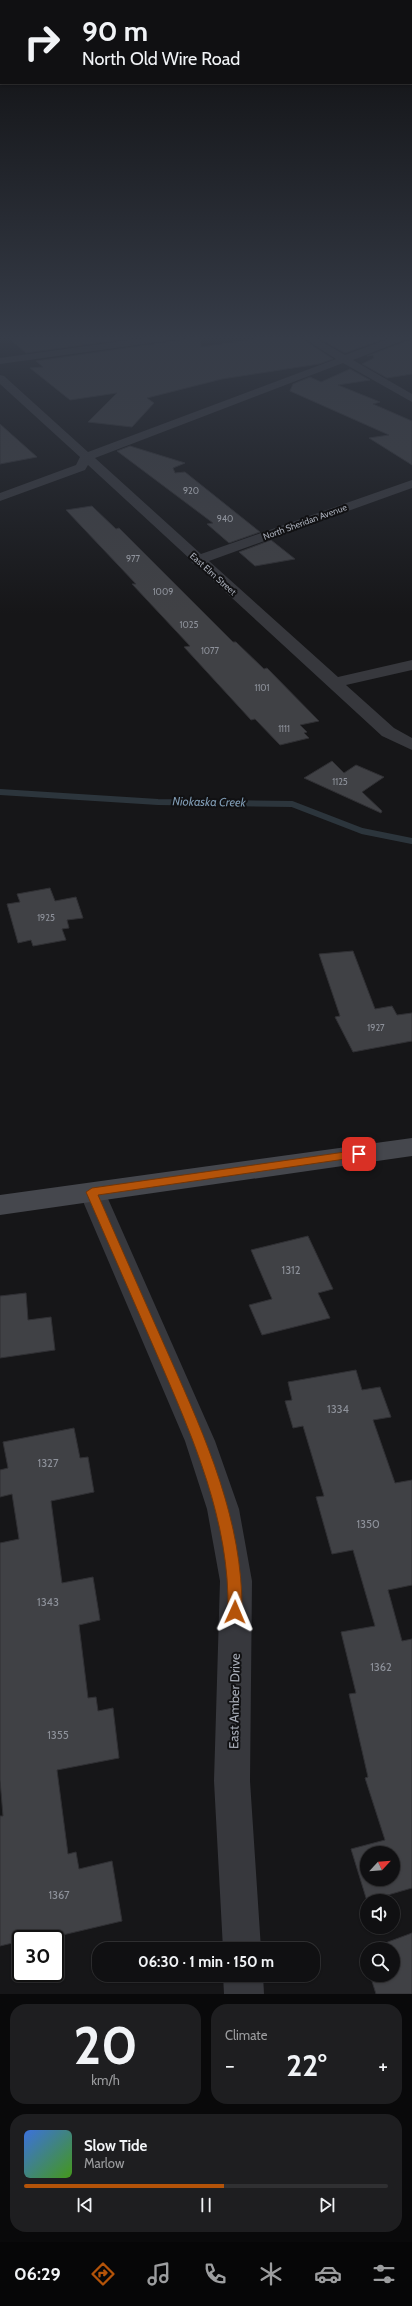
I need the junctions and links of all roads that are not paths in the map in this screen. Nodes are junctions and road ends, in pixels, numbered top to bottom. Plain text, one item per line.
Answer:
1 (51, 428) edge
2 (162, 428) edge
3 (86, 457) junction
4 (412, 484) edge
5 (0, 497) edge
6 (197, 560) junction
7 (412, 665) edge
8 (335, 682) junction
9 (412, 745) edge
10 (412, 1147) edge
11 (92, 1192) junction
12 (0, 1205) edge
13 (242, 1942) edge
14 (243, 1982) edge
15 (244, 1994) edge

1 - 3 street, East Elm Street
2 - 3 street
3 - 5 street
3 - 6 street, East Elm Street
4 - 6 street, North Sheridan Avenue
6 - 8 street, East Elm Street
7 - 8 street
8 - 9 street, East Elm Street
10 - 11 street
11 - 12 street
11 - 13 street, East Amber Drive
14 - 15 street

